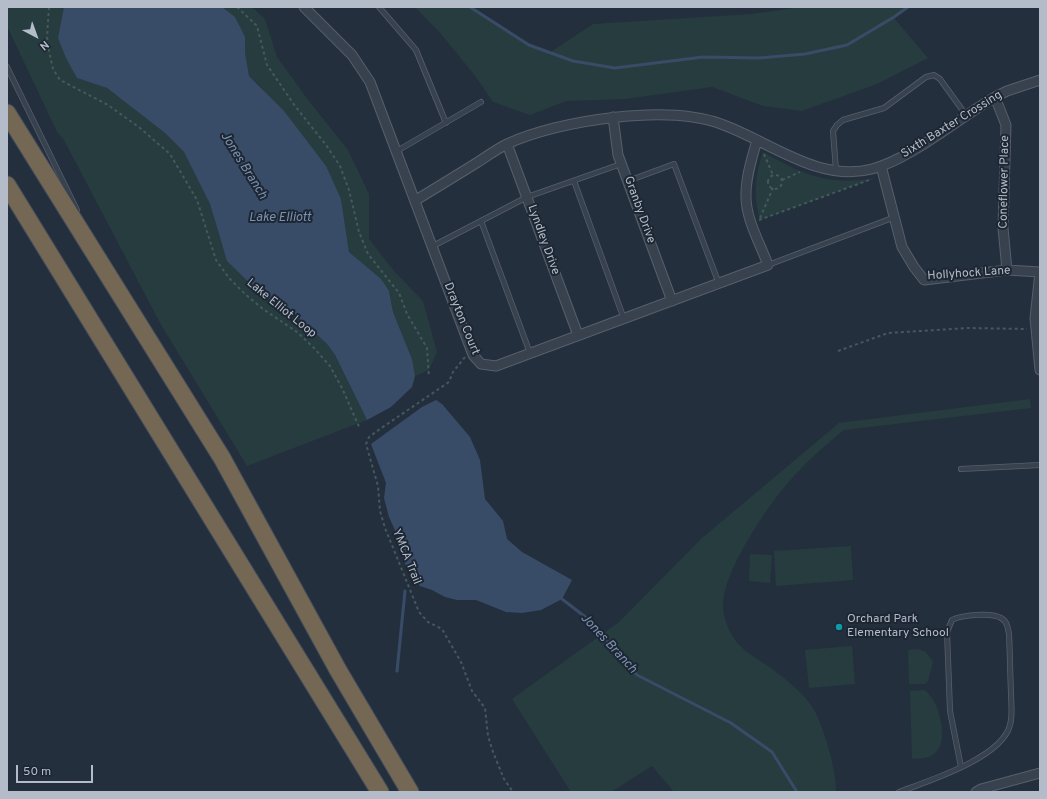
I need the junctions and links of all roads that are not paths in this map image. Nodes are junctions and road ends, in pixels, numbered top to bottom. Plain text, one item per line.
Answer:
1 (304, 7) edge
2 (379, 7) edge
3 (7, 67) edge
4 (1040, 80) edge
5 (995, 97) junction
6 (481, 102) dead end
7 (7, 113) edge
8 (966, 115) junction
9 (613, 118) junction
10 (446, 123) junction
11 (758, 140) junction
12 (507, 144) junction
13 (397, 151) junction
14 (622, 163) junction
15 (882, 166) junction
16 (836, 170) junction
17 (574, 181) junction
18 (628, 181) junction
19 (7, 185) edge
20 (527, 197) junction
21 (416, 200) junction
22 (79, 214) dead end
23 (895, 217) junction
24 (481, 221) junction
25 (85, 227) dead end
26 (433, 246) junction
27 (768, 265) junction
28 (102, 266) junction
29 (1007, 270) junction
30 (1040, 272) edge
31 (719, 284) junction
32 (672, 301) junction
33 (624, 318) junction
34 (578, 336) junction
35 (530, 353) junction
36 (1040, 370) edge
37 (1040, 465) edge
38 (960, 469) dead end
39 (961, 766) junction
40 (1040, 773) edge
41 (980, 791) edge
42 (380, 792) edge
43 (410, 792) edge
44 (899, 792) edge

1 - 13 street, Drayton Court
2 - 10 lane
3 - 22 lane
4 - 5 street, Sixth Baxter Crossing
5 - 8 street, Sixth Baxter Crossing
5 - 29 street, Coneflower Place
6 - 10 lane
7 - 28 highway
8 - 15 street, Sixth Baxter Crossing
8 - 16 lane
9 - 11 street, Sixth Baxter Crossing
9 - 12 street, Sixth Baxter Crossing
9 - 14 street, Granby Drive
10 - 13 lane
11 - 16 street, Sixth Baxter Crossing
11 - 27 street
12 - 20 street, Lyndley Drive
12 - 21 street, Sixth Baxter Crossing
13 - 21 street, Drayton Court
14 - 17 lane
14 - 18 street, Granby Drive
15 - 16 street, Sixth Baxter Crossing
15 - 23 street, Hollyhock Lane
17 - 20 lane
17 - 33 lane
18 - 31 lane
18 - 32 street, Granby Drive
19 - 42 highway
20 - 24 lane
20 - 34 street, Lyndley Drive
21 - 26 street, Drayton Court
23 - 27 lane
23 - 29 street, Hollyhock Lane
24 - 26 lane
24 - 35 lane
25 - 28 lane
26 - 35 street, Drayton Court
27 - 31 street, Drayton Court
28 - 43 highway
29 - 30 street, Hollyhock Lane
30 - 36 street
31 - 32 street, Drayton Court
32 - 33 street, Drayton Court
33 - 34 street, Drayton Court
34 - 35 street, Drayton Court
37 - 38 lane
39 - 39 lane
39 - 44 lane
40 - 41 street

